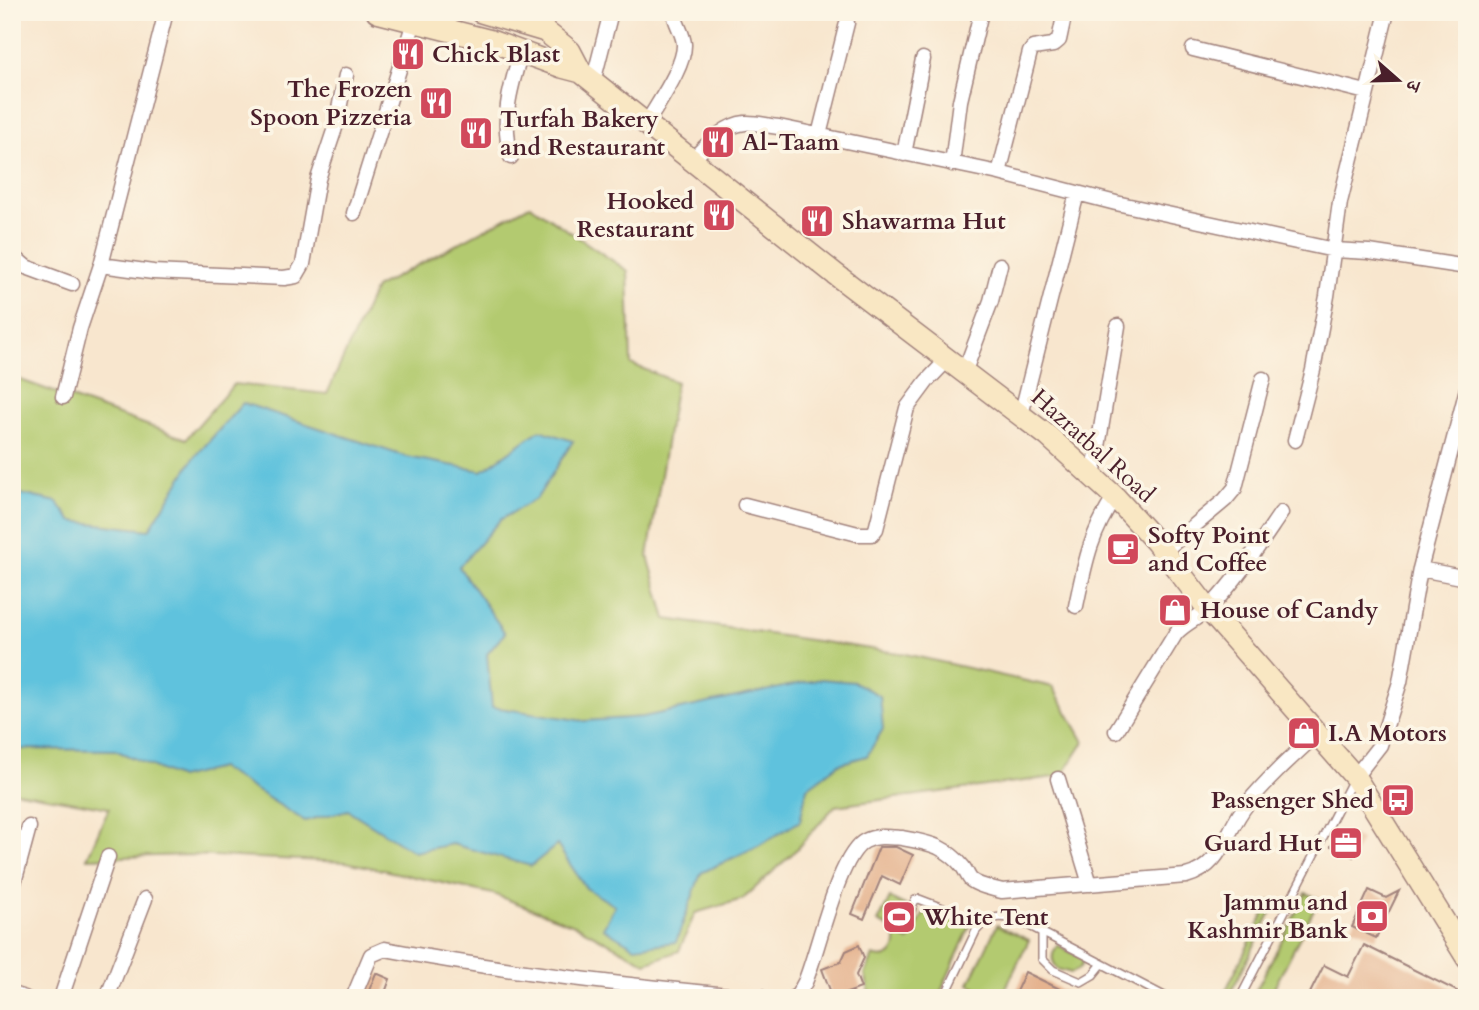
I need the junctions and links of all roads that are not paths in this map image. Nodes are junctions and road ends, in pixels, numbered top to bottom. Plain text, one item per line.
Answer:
1 (166, 12) edge
2 (377, 12) edge
3 (481, 12) edge
4 (611, 12) edge
5 (674, 12) edge
6 (981, 12) edge
7 (1065, 12) edge
8 (1387, 12) edge
9 (414, 22) junction
10 (847, 23) dead end
11 (1193, 50) dead end
12 (521, 52) junction
13 (923, 59) dead end
14 (346, 75) dead end
15 (587, 77) junction
16 (1366, 92) junction
17 (647, 123) junction
18 (819, 135) junction
19 (904, 154) junction
20 (511, 157) dead end
21 (693, 159) junction
22 (952, 164) junction
23 (999, 173) junction
24 (1077, 193) junction
25 (354, 213) dead end
26 (1334, 250) junction
27 (12, 255) edge
28 (101, 265) junction
29 (1000, 265) dead end
30 (1467, 267) edge
31 (72, 284) dead end
32 (1118, 326) dead end
33 (955, 367) junction
34 (1263, 379) dead end
35 (1467, 389) edge
36 (63, 397) dead end
37 (1021, 415) junction
38 (1295, 440) dead end
39 (1093, 477) junction
40 (1115, 497) junction
41 (745, 505) dead end
42 (1281, 513) dead end
43 (1164, 551) junction
44 (1420, 569) junction
45 (1467, 578) edge
46 (1076, 607) dead end
47 (1208, 610) junction
48 (1116, 731) dead end
49 (1317, 734) junction
50 (1354, 777) junction
51 (1058, 779) dead end
52 (29, 827) dead end
53 (108, 857) dead end
54 (1090, 884) junction
55 (12, 890) edge
56 (145, 899) dead end
57 (909, 913) dead end
58 (982, 923) junction
59 (1042, 932) junction
60 (1467, 958) edge
61 (1102, 964) junction
62 (12, 994) edge
63 (1153, 995) edge
64 (25, 998) edge
65 (61, 998) edge
66 (107, 998) edge
67 (354, 998) edge
68 (763, 998) edge
69 (793, 998) edge
70 (944, 998) edge
71 (1168, 998) edge
72 (1240, 998) edge

1 - 28 street
2 - 9 main road, Hazratbal Road
3 - 15 main road, Hazratbal Road
4 - 15 street
5 - 17 street
6 - 22 street
7 - 23 street
8 - 16 street
9 - 12 main road, Hazratbal Road
9 - 25 street
10 - 18 street
11 - 16 street
12 - 15 main road, Hazratbal Road
12 - 20 street
13 - 19 street
14 - 28 street
15 - 17 main road, Hazratbal Road
16 - 26 street
17 - 21 main road, Hazratbal Road
18 - 19 street
18 - 21 street
19 - 22 street
21 - 33 main road, Hazratbal Road
22 - 23 street
23 - 24 street
24 - 26 street
24 - 37 street
26 - 30 street
26 - 38 street
27 - 31 street
28 - 36 street
29 - 33 street
32 - 39 street
33 - 37 main road, Hazratbal Road
33 - 41 street
34 - 43 street
35 - 44 street
37 - 39 main road, Hazratbal Road
39 - 40 main road, Hazratbal Road
40 - 43 main road, Hazratbal Road
40 - 46 street
42 - 47 street
43 - 47 main road, Hazratbal Road
44 - 45 street
44 - 50 street
47 - 48 street
47 - 49 main road, Hazratbal Road
49 - 50 main road, Hazratbal Road
49 - 54 street
50 - 60 main road, Hazratbal Road
50 - 72 lane
51 - 54 street
52 - 55 street
53 - 65 street
54 - 69 street
56 - 66 street
57 - 58 lane
58 - 59 lane
58 - 70 lane
59 - 61 lane
59 - 61 lane
61 - 63 lane
62 - 64 street
63 - 71 lane
67 - 68 street

